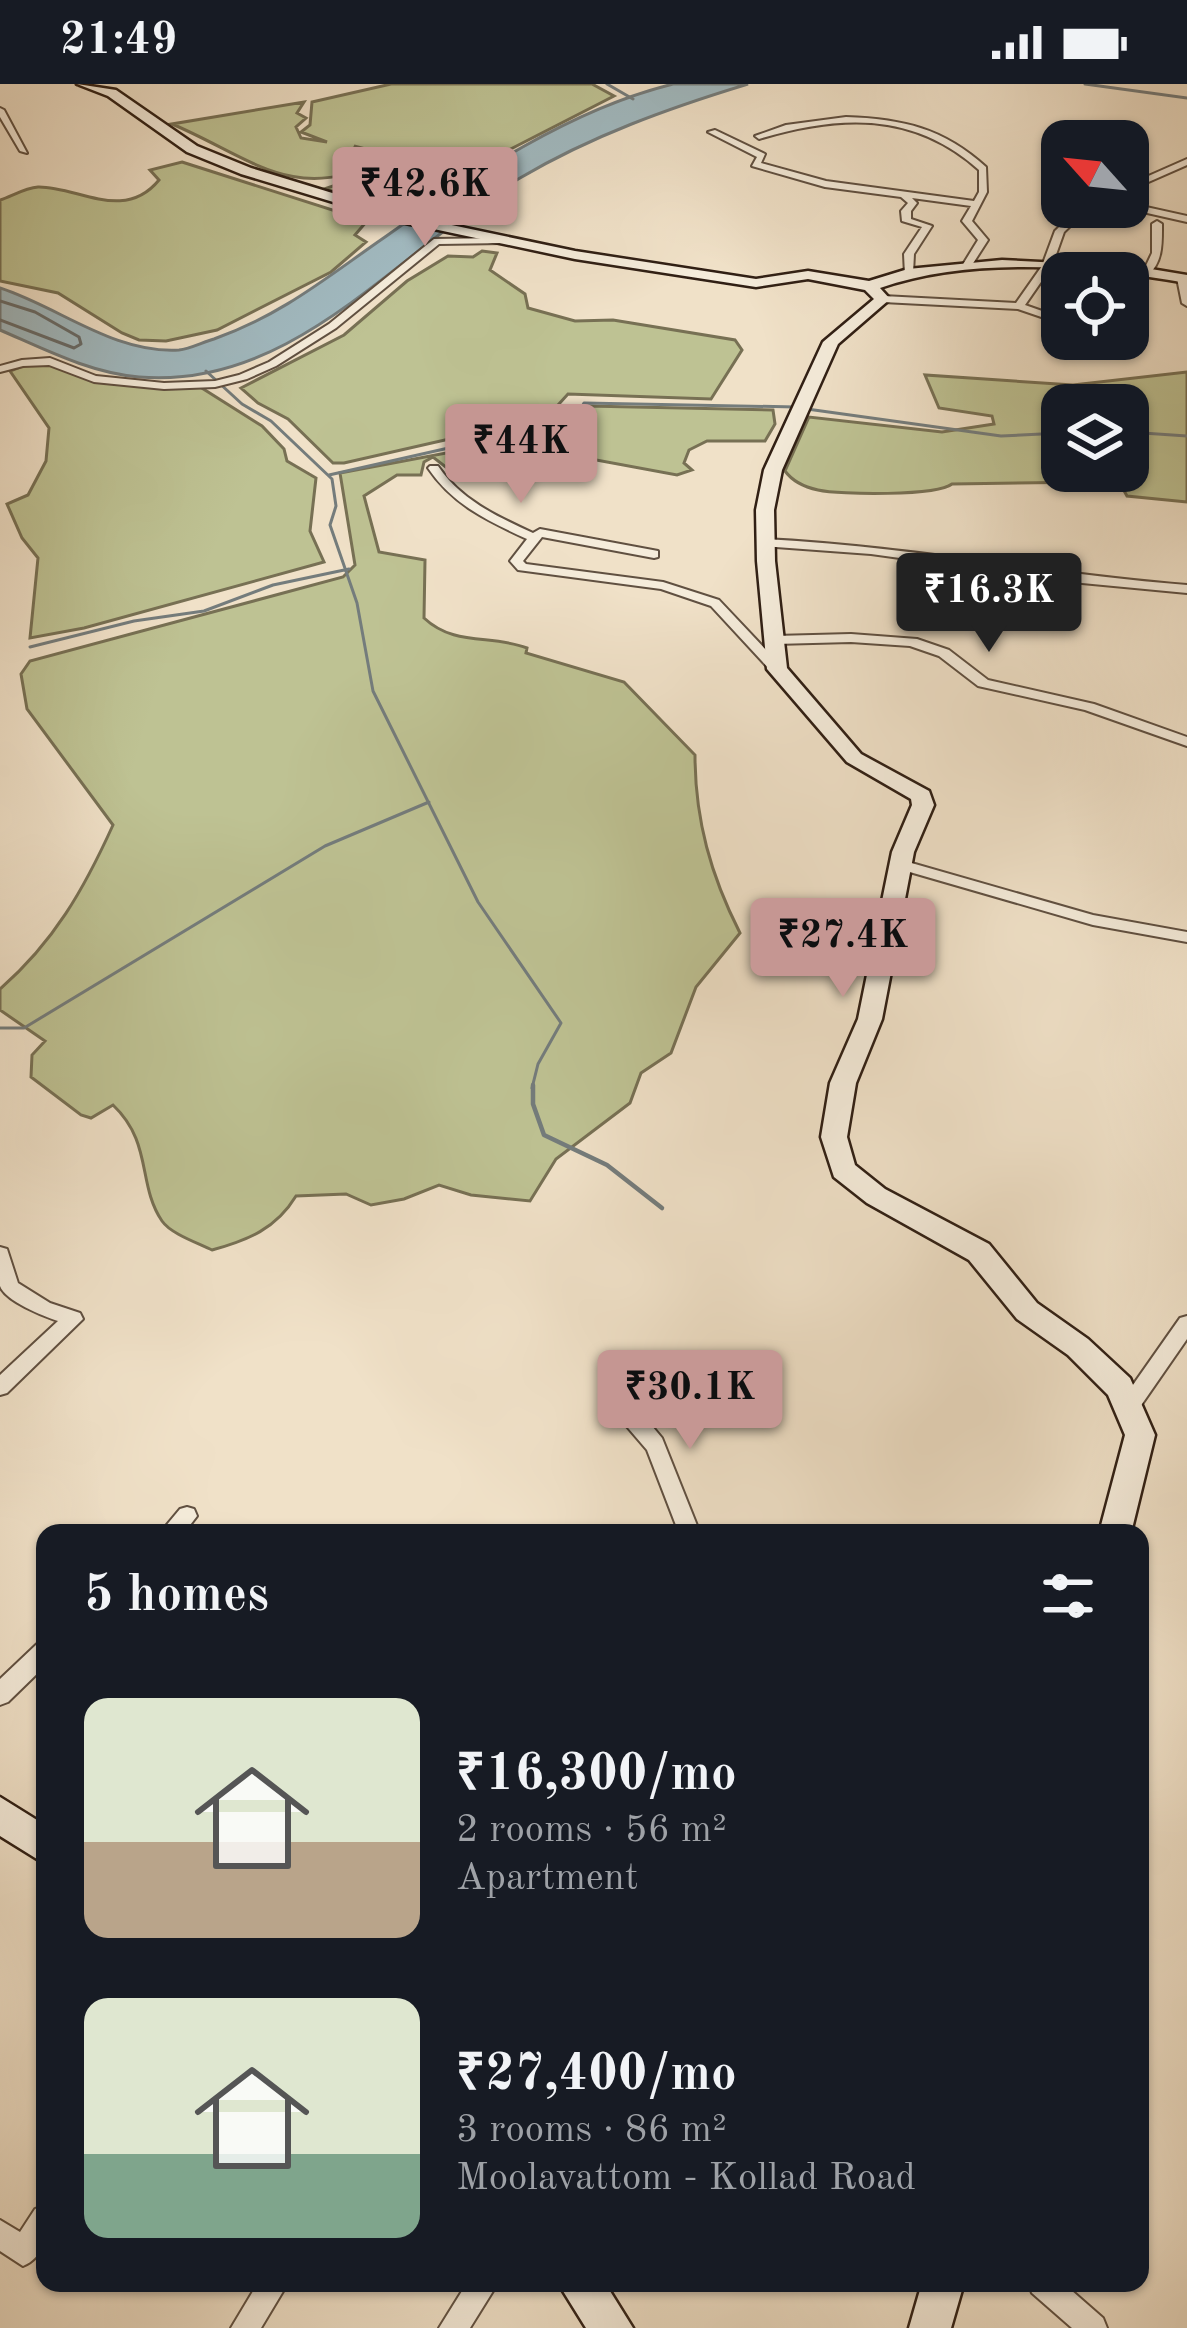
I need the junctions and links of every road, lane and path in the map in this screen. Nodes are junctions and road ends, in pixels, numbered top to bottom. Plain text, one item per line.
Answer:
1 (82, 84) edge
2 (0, 110) edge
3 (712, 132) dead end
4 (759, 136) dead end
5 (24, 152) dead end
6 (1187, 162) edge
7 (1149, 179) edge
8 (903, 196) junction
9 (976, 204) junction
10 (1149, 211) edge
11 (1187, 220) edge
12 (1157, 224) dead end
13 (500, 242) junction
14 (967, 266) junction
15 (1041, 266) edge
16 (1149, 270) edge
17 (1149, 272) edge
18 (908, 273) junction
19 (1041, 273) edge
20 (1184, 278) edge
21 (869, 286) junction
22 (883, 299) junction
23 (1187, 303) edge
24 (1019, 306) junction
25 (1041, 314) edge
26 (0, 369) edge
27 (434, 468) dead end
28 (534, 538) junction
29 (765, 543) junction
30 (654, 554) dead end
31 (1187, 589) edge
32 (775, 640) junction
33 (777, 669) junction
34 (1187, 742) edge
35 (901, 865) junction
36 (1187, 937) edge
37 (0, 1254) edge
38 (1187, 1324) edge
39 (0, 1387) edge
40 (1128, 1408) junction
41 (633, 1422) dead end
42 (187, 1516) dead end
43 (179, 1524) edge
44 (686, 1524) edge
45 (1116, 1524) edge
46 (36, 1660) edge
47 (0, 1694) edge
48 (0, 1815) edge
49 (36, 1840) edge
50 (36, 2232) edge
51 (0, 2234) edge
52 (268, 2292) edge
53 (478, 2292) edge
54 (585, 2292) edge
55 (941, 2292) edge
56 (1052, 2292) edge
57 (245, 2328) edge
58 (453, 2328) edge
59 (612, 2328) edge
60 (930, 2328) edge
61 (1093, 2328) edge

1 - 13 main road
2 - 5 street
3 - 8 street
4 - 9 street
6 - 7 street
8 - 9 street
8 - 18 street
9 - 14 street
10 - 11 street
12 - 16 street
13 - 21 main road
13 - 26 street
14 - 15 main road
14 - 18 main road
17 - 20 main road
18 - 21 main road
19 - 24 street
20 - 23 street
21 - 22 main road
22 - 24 street
22 - 29 main road
24 - 25 street
27 - 28 street
28 - 30 street
28 - 33 street
29 - 31 street
29 - 32 main road
32 - 33 main road
32 - 34 street
33 - 35 main road
35 - 36 street
35 - 40 main road
37 - 39 street
38 - 40 street
40 - 45 main road
41 - 44 street
42 - 43 street
46 - 47 street
48 - 49 main road
50 - 51 street
52 - 57 street
53 - 58 street
54 - 59 main road
55 - 60 main road
56 - 61 street

